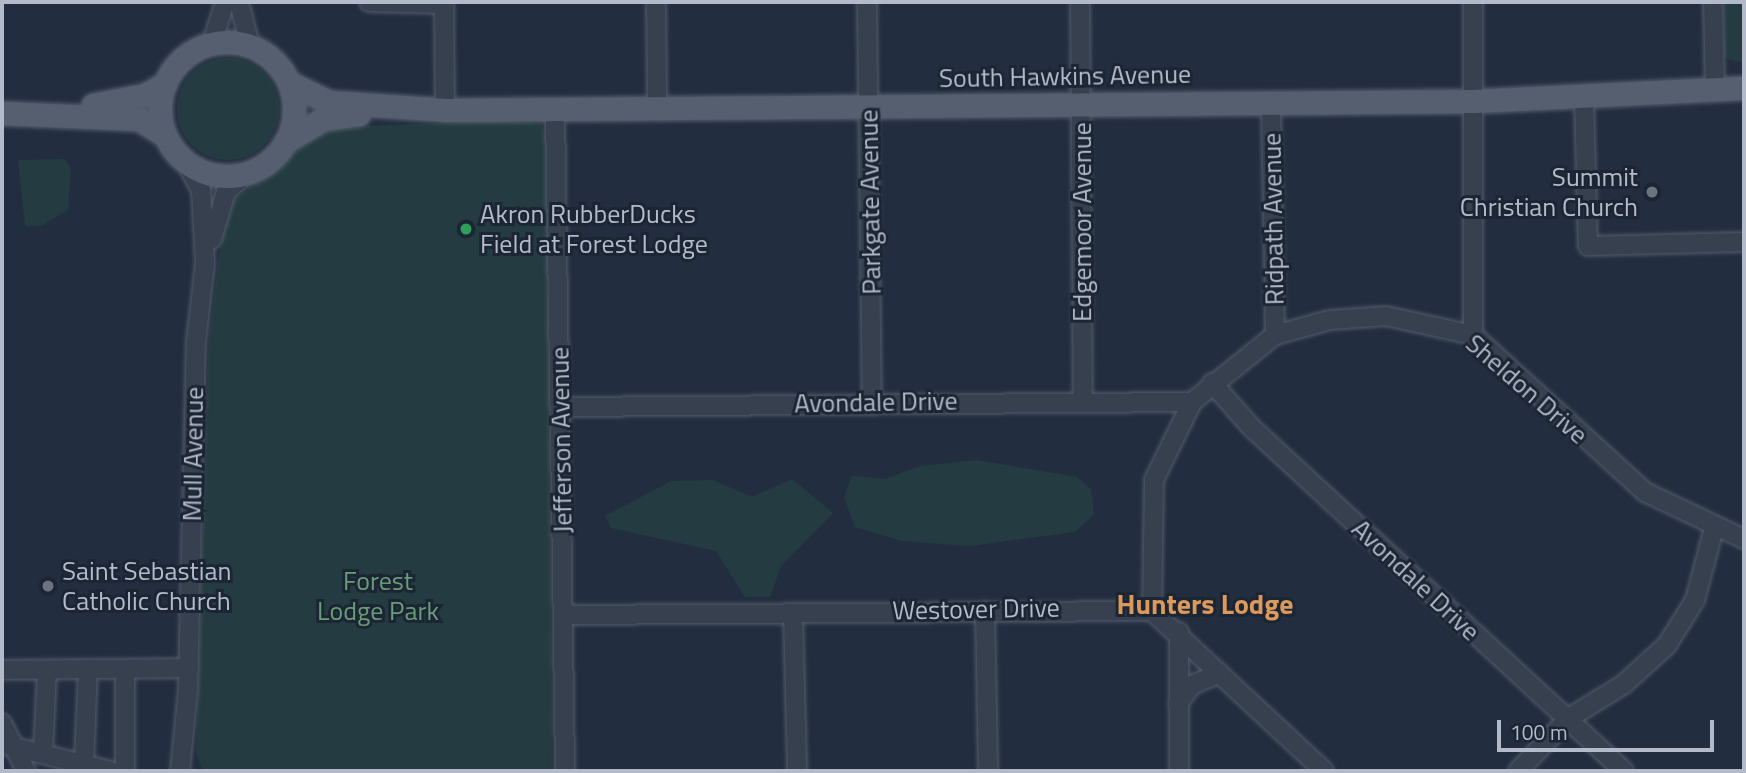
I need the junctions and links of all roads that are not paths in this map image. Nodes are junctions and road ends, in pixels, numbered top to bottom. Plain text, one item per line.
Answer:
1 (225, 2) edge
2 (239, 2) edge
3 (369, 2) edge
4 (656, 2) edge
5 (867, 2) edge
6 (1080, 2) edge
7 (1473, 2) edge
8 (1713, 2) edge
9 (444, 3) edge
10 (212, 43) junction
11 (250, 46) junction
12 (165, 83) junction
13 (289, 83) junction
14 (1744, 88) edge
15 (1715, 89) junction
16 (1584, 97) junction
17 (1475, 101) junction
18 (1271, 103) junction
19 (1082, 104) junction
20 (657, 106) junction
21 (869, 107) junction
22 (386, 109) junction
23 (555, 109) junction
24 (444, 110) junction
25 (55, 112) junction
26 (2, 113) edge
27 (165, 135) junction
28 (285, 142) junction
29 (184, 161) junction
30 (247, 173) junction
31 (1744, 242) edge
32 (205, 262) junction
33 (1275, 335) junction
34 (1474, 335) junction
35 (1212, 383) junction
36 (1083, 400) junction
37 (872, 402) junction
38 (1192, 402) junction
39 (560, 407) junction
40 (1714, 528) junction
41 (1744, 538) edge
42 (985, 611) junction
43 (1152, 611) junction
44 (793, 614) junction
45 (564, 615) junction
46 (1179, 632) junction
47 (189, 668) junction
48 (88, 669) junction
49 (125, 669) junction
50 (2, 670) edge
51 (47, 670) junction
52 (1220, 673) junction
53 (1178, 704) junction
54 (1569, 718) junction
55 (2, 723) edge
56 (7, 744) edge
57 (43, 752) junction
58 (84, 764) junction
59 (26, 771) edge
60 (111, 771) edge
61 (125, 771) edge
62 (180, 771) edge
63 (565, 771) edge
64 (797, 771) edge
65 (988, 771) edge
66 (1179, 771) edge
67 (1324, 771) edge
68 (1518, 771) edge
69 (1624, 771) edge

1 - 10 street
2 - 11 street
3 - 9 street
4 - 20 street
5 - 21 street, Parkgate Avenue
6 - 19 street, Edgemoor Avenue
7 - 17 street
8 - 15 street
9 - 24 street
10 - 11 main road
10 - 12 main road
11 - 13 main road
12 - 25 main road
12 - 27 main road
13 - 22 main road, South Hawkins Avenue
13 - 28 main road
14 - 15 main road, South Hawkins Avenue
15 - 16 main road, South Hawkins Avenue
16 - 17 main road, South Hawkins Avenue
16 - 31 street
17 - 18 main road, South Hawkins Avenue
17 - 34 street
18 - 19 main road, South Hawkins Avenue
18 - 33 street, Ridpath Avenue
19 - 21 main road, South Hawkins Avenue
19 - 36 street, Edgemoor Avenue
20 - 21 main road, South Hawkins Avenue
20 - 23 main road, South Hawkins Avenue
21 - 37 street, Parkgate Avenue
22 - 24 main road, South Hawkins Avenue
22 - 28 main road, South Hawkins Avenue
23 - 24 main road, South Hawkins Avenue
23 - 39 street, Jefferson Avenue
25 - 26 main road
25 - 27 main road
27 - 29 main road
28 - 30 main road
29 - 30 main road
29 - 32 street, Mull Avenue
30 - 32 street, Mull Avenue
32 - 47 street, Mull Avenue
33 - 34 street, Sheldon Drive
33 - 35 street, Sheldon Drive
34 - 40 street, Sheldon Drive
35 - 38 street, Sheldon Drive
35 - 54 street, Avondale Drive
36 - 37 street, Avondale Drive
36 - 38 street, Avondale Drive
37 - 39 street, Avondale Drive
38 - 43 street, Sheldon Drive
39 - 45 street, Jefferson Avenue
40 - 41 street, Sheldon Drive
40 - 54 street
42 - 43 street, Westover Drive
42 - 44 street, Westover Drive
42 - 65 street
43 - 46 street
44 - 45 street, Westover Drive
44 - 64 street
45 - 63 street, Jefferson Avenue
46 - 52 street
46 - 53 street
47 - 49 street
47 - 62 street, Mull Avenue
48 - 49 street
48 - 51 street
48 - 58 street
49 - 61 street
50 - 51 street
51 - 57 street
52 - 53 street
52 - 67 street
53 - 66 street
54 - 68 street
54 - 69 street, Avondale Drive
55 - 56 street
56 - 57 street
56 - 59 street
57 - 58 street
58 - 60 street

